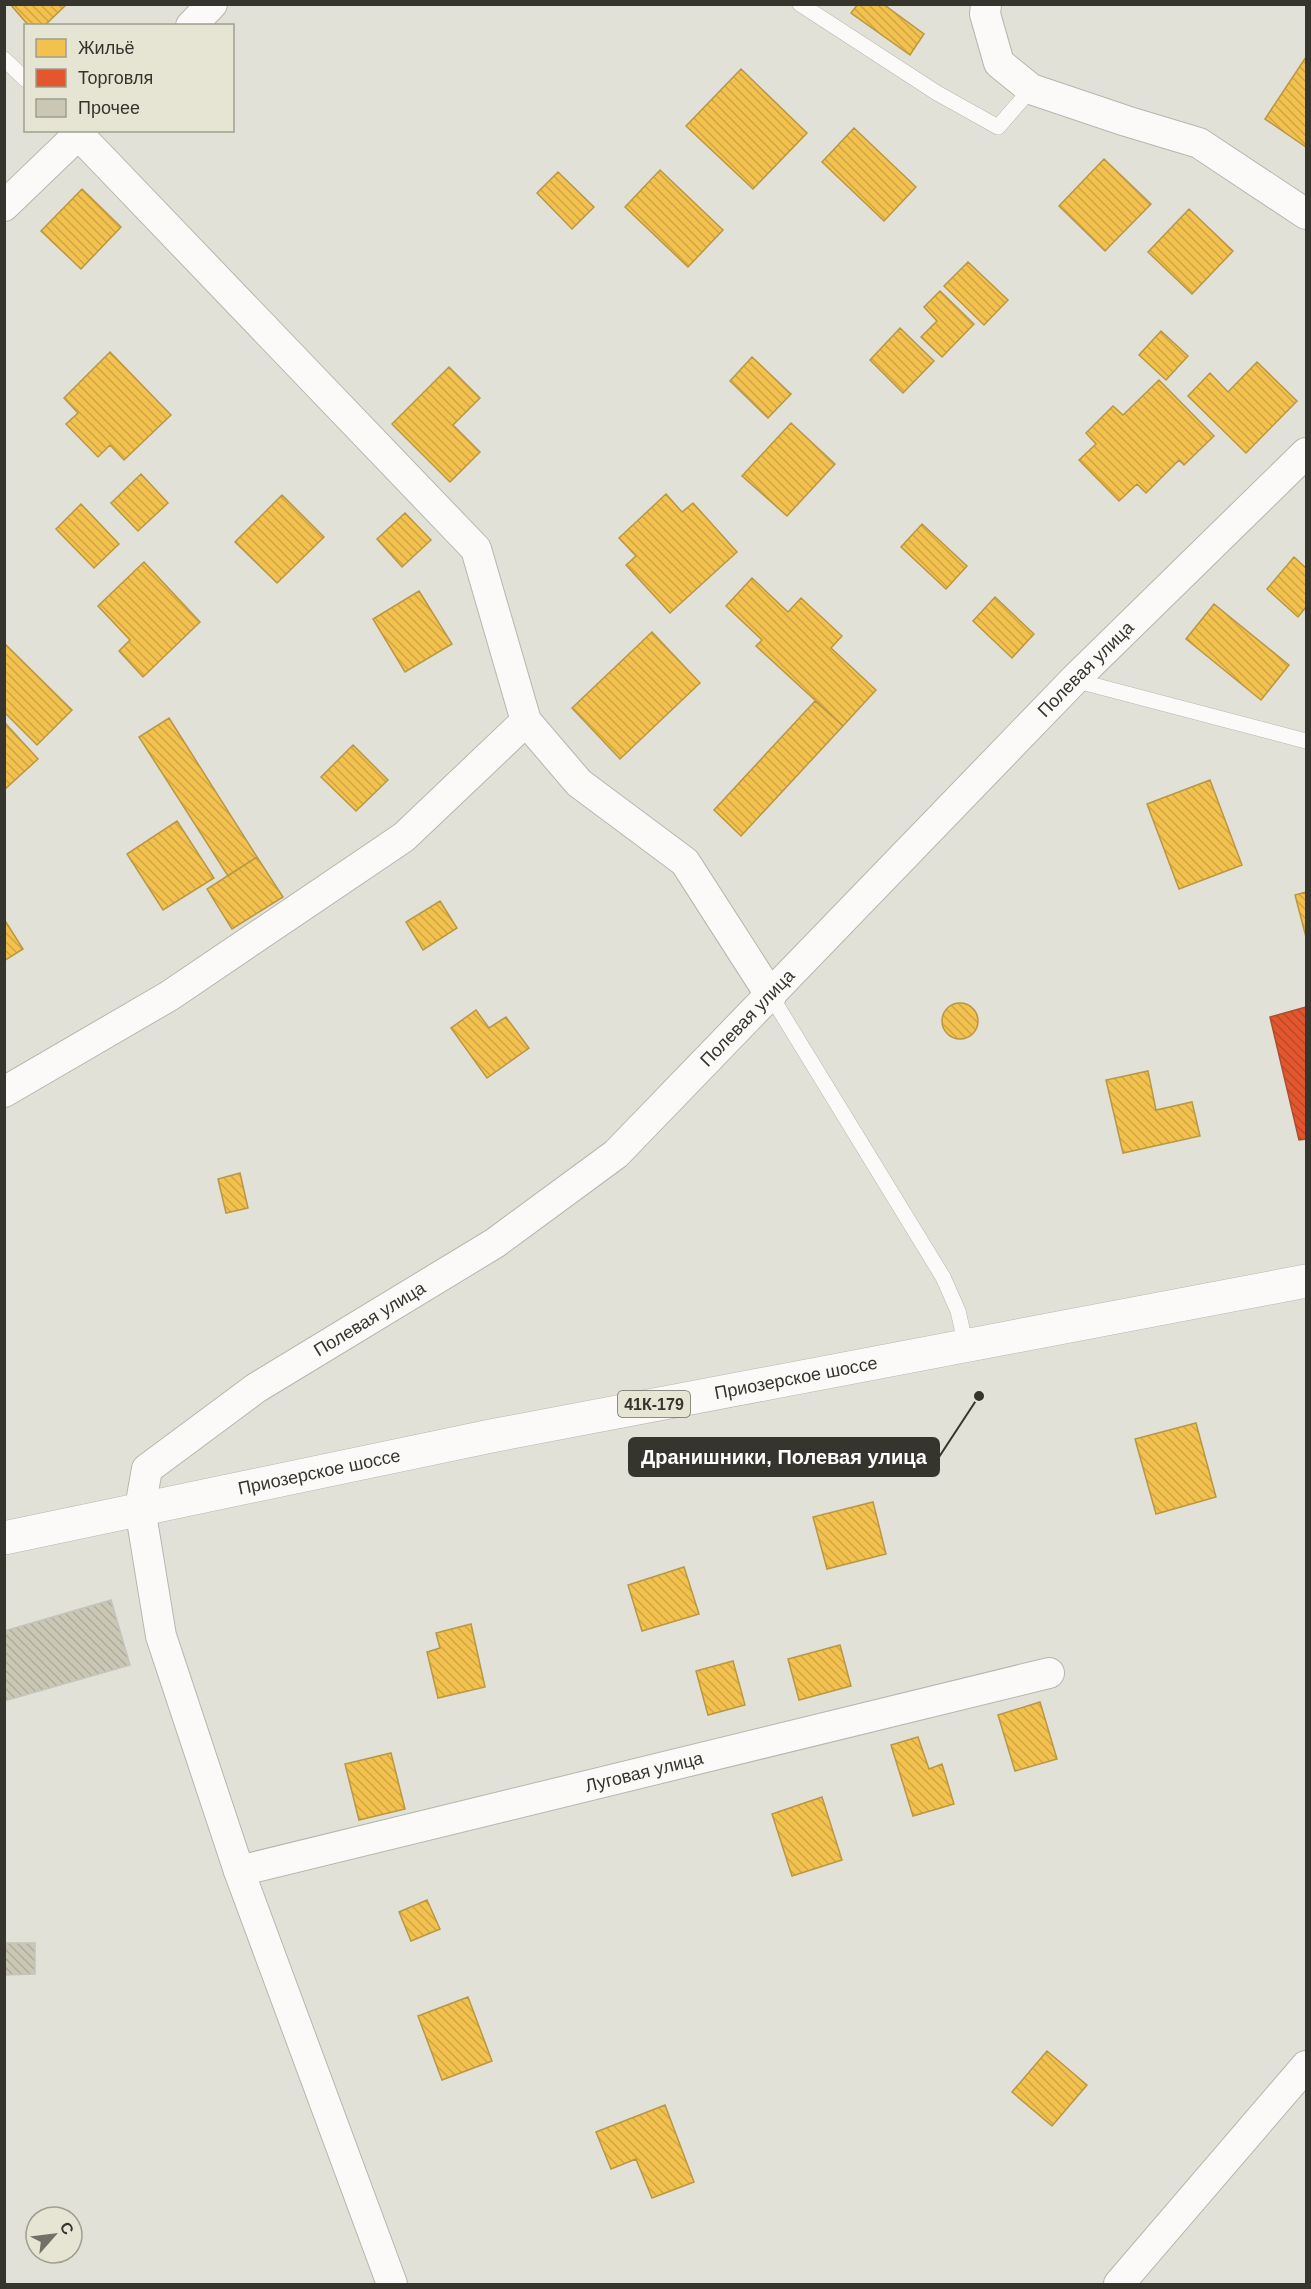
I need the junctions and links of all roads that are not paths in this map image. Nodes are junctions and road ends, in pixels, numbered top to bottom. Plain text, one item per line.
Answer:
1 (212, 4) edge
2 (800, 4) edge
3 (986, 4) edge
4 (193, 24) edge
5 (4, 59) edge
6 (24, 78) edge
7 (1031, 88) junction
8 (79, 132) edge
9 (4, 206) edge
10 (1306, 214) edge
11 (1306, 453) edge
12 (1074, 680) junction
13 (526, 721) junction
14 (1306, 741) edge
15 (771, 996) junction
16 (4, 1092) edge
17 (1306, 1281) edge
18 (966, 1346) junction
19 (140, 1508) junction
20 (4, 1538) edge
21 (1049, 1673) dead end
22 (239, 1871) junction
23 (1306, 2066) edge
24 (392, 2284) edge
25 (1119, 2284) edge

1 - 4 street
2 - 7 lane
3 - 7 street
5 - 6 lane
7 - 10 street
8 - 9 street
8 - 13 street
11 - 12 street, Полевая улица
12 - 14 lane
12 - 15 street, Полевая улица
13 - 15 street
13 - 16 street
15 - 18 lane
15 - 19 street, Полевая улица
17 - 18 main road, Приозерское шоссе / 41К-179
18 - 19 main road, Приозерское шоссе / 41К-179
19 - 20 main road, Приозерское шоссе / 41К-179
19 - 22 street, Полевая улица
21 - 22 street, Луговая улица
22 - 24 street, Полевая улица
23 - 25 street

